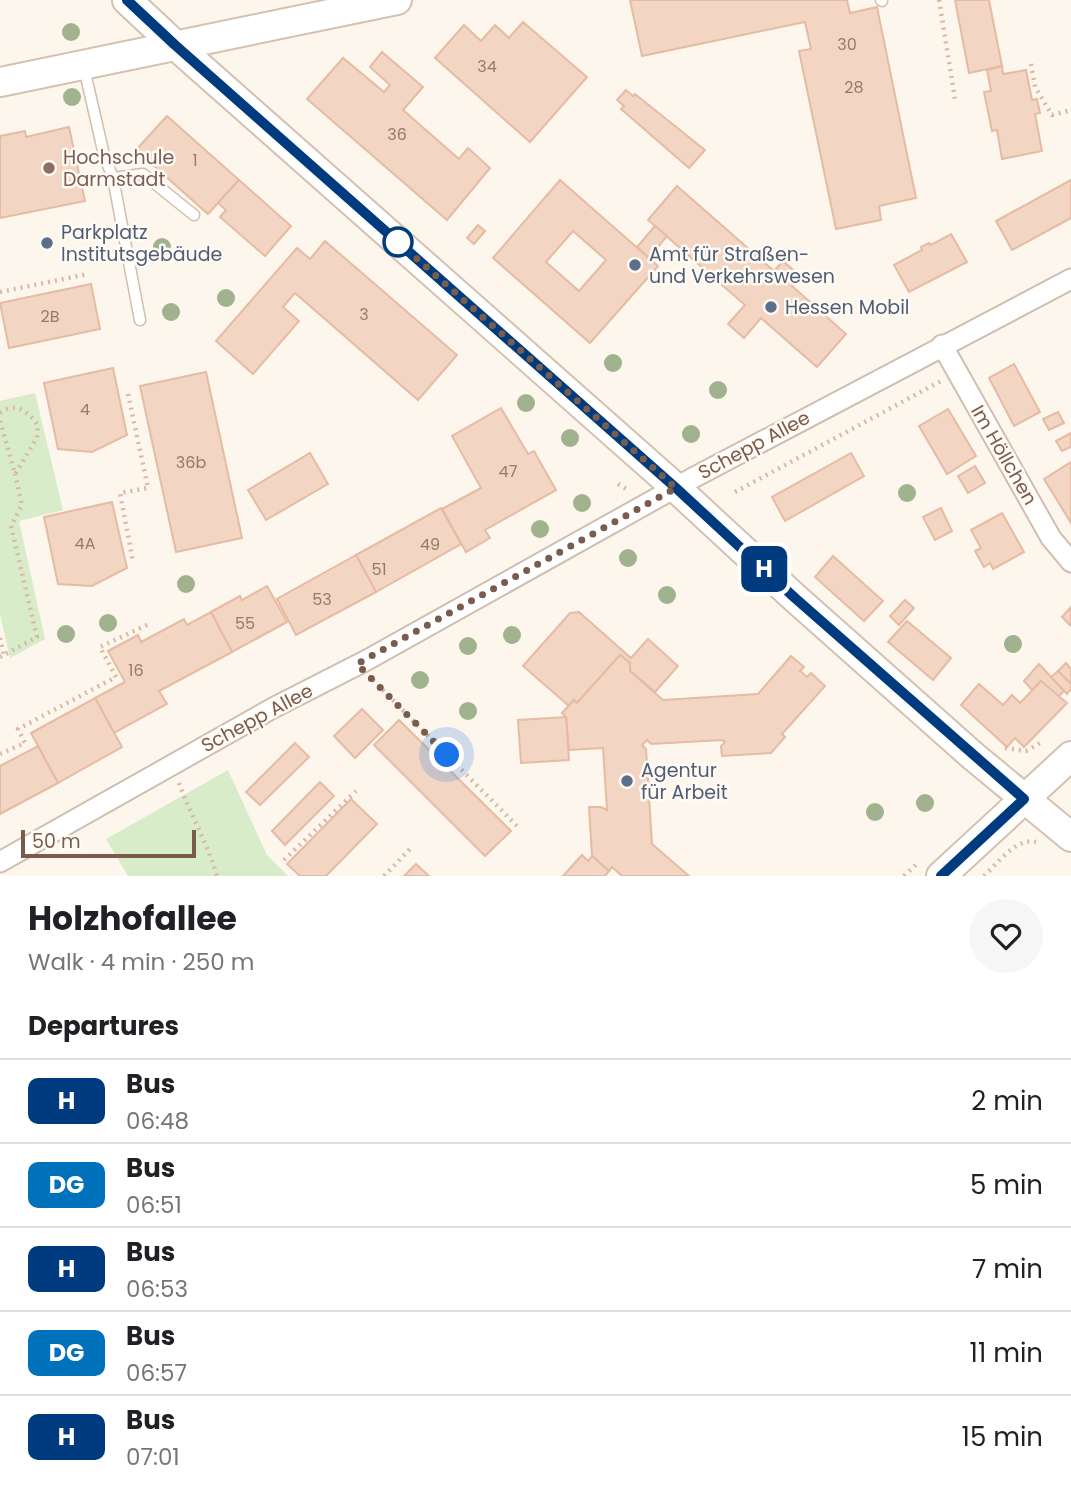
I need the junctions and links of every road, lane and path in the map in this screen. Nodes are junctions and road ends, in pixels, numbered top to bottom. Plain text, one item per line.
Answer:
1 (127, 0) edge
2 (396, 0) edge
3 (939, 0) edge
4 (175, 45) junction
5 (1031, 64) dead end
6 (83, 65) junction
7 (0, 82) edge
8 (956, 99) dead end
9 (1071, 110) edge
10 (113, 178) junction
11 (194, 215) dead end
12 (89, 274) dead end
13 (1071, 279) edge
14 (0, 292) edge
15 (140, 320) dead end
16 (942, 345) junction
17 (957, 373) junction
18 (128, 394) dead end
19 (0, 413) edge
20 (0, 422) edge
21 (15, 474) junction
22 (618, 484) dead end
23 (676, 488) junction
24 (628, 490) dead end
25 (735, 492) dead end
26 (133, 562) dead end
27 (1071, 562) edge
28 (149, 624) dead end
29 (0, 638) edge
30 (2, 657) edge
31 (357, 664) junction
32 (1040, 743) dead end
33 (1000, 749) dead end
34 (0, 754) edge
35 (1071, 756) edge
36 (172, 764) junction
37 (356, 791) dead end
38 (1024, 799) junction
39 (519, 828) dead end
40 (1071, 837) edge
41 (1044, 846) dead end
42 (412, 847) dead end
43 (284, 860) dead end
44 (0, 862) edge
45 (217, 876) edge
46 (384, 876) edge
47 (941, 876) edge
48 (984, 876) edge

1 - 4 main road
2 - 4 main road
3 - 8 path
4 - 6 main road
4 - 23 main road
5 - 9 path
6 - 7 main road
6 - 10 lane
10 - 11 lane
10 - 15 lane
12 - 14 path
13 - 16 street, Schepp Allee
16 - 17 street, Im Höllchen
16 - 23 street, Schepp Allee
17 - 25 path
17 - 27 street, Im Höllchen
18 - 26 path
19 - 21 path
20 - 21 path
21 - 30 path
22 - 24 path
23 - 31 street, Schepp Allee
23 - 38 main road
28 - 34 path
29 - 30 path
31 - 36 street, Schepp Allee
31 - 39 path
32 - 33 path
35 - 38 main road
36 - 44 street, Schepp Allee
36 - 45 path
37 - 43 path
38 - 40 main road
38 - 47 main road
41 - 48 path
42 - 46 path

